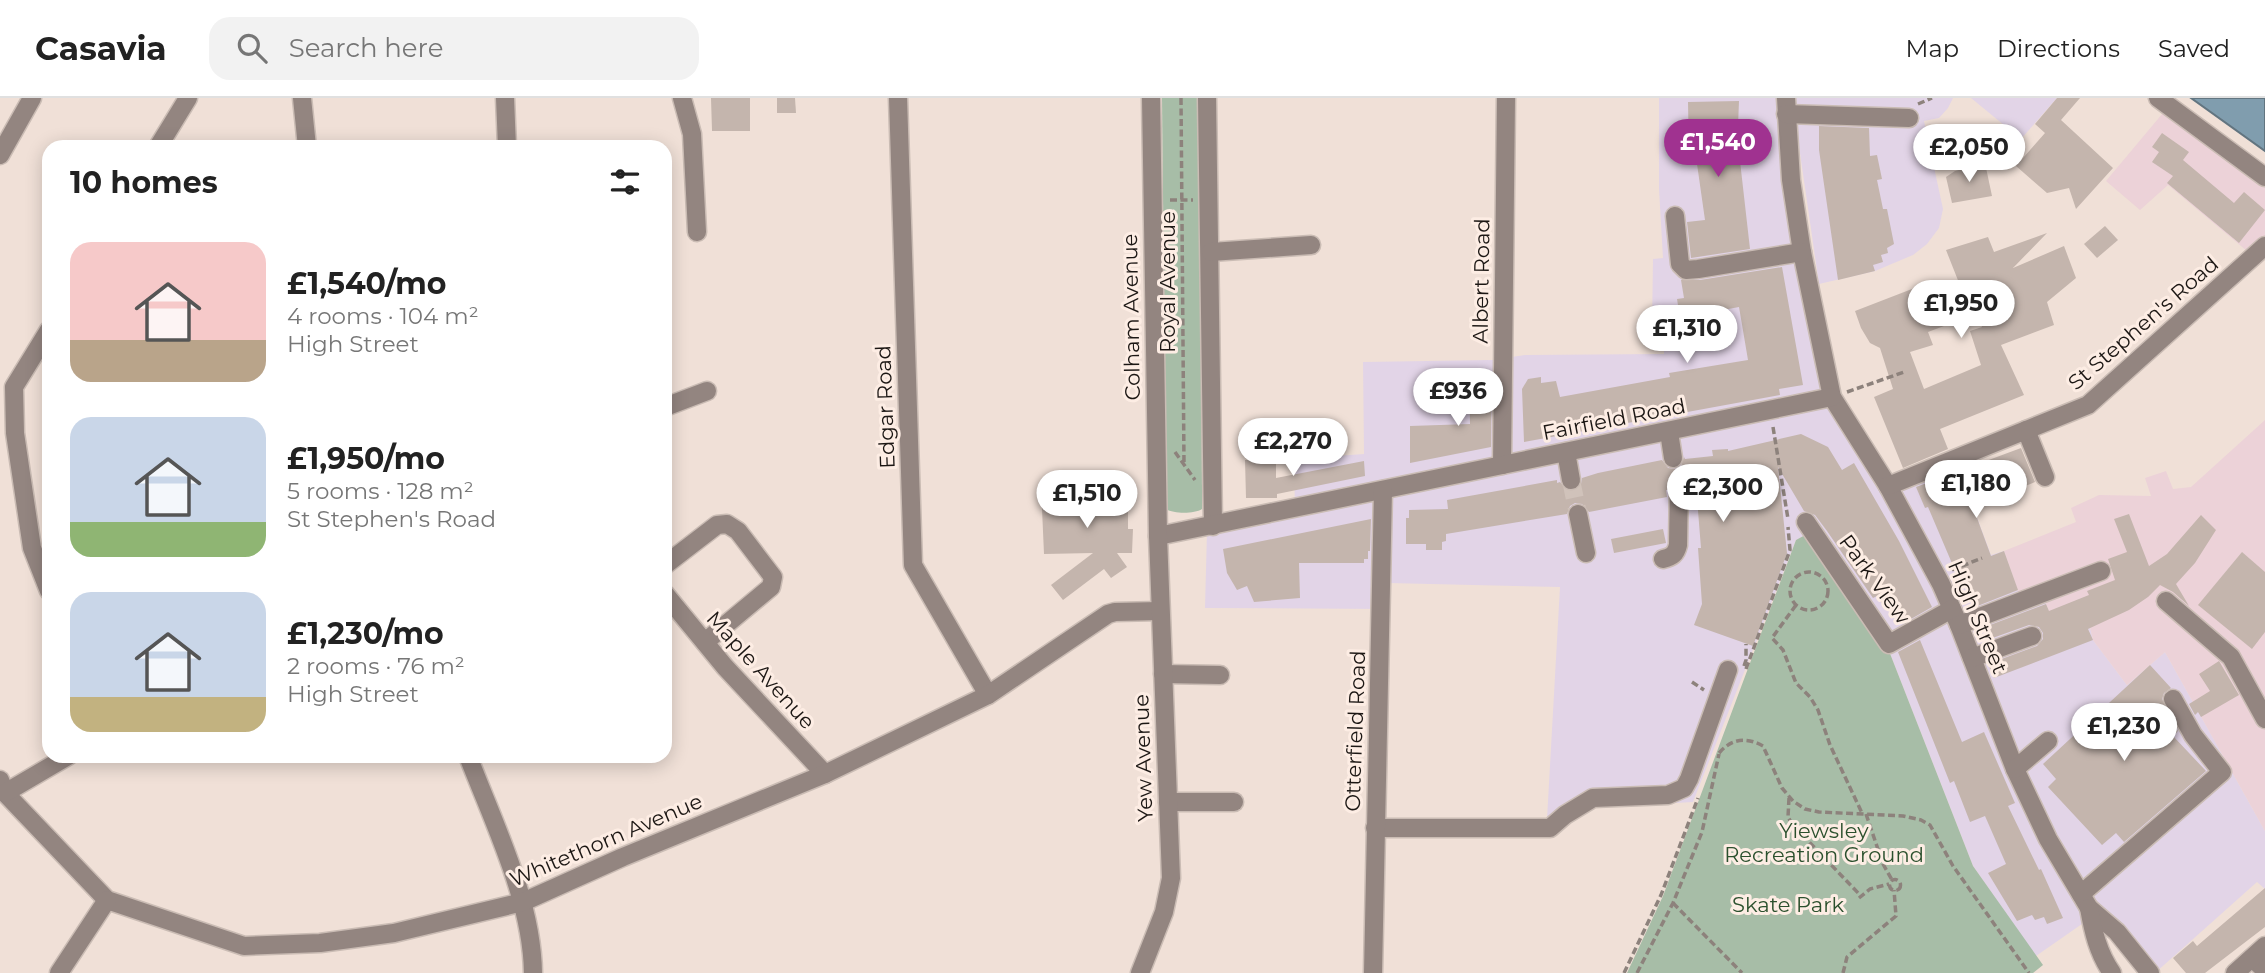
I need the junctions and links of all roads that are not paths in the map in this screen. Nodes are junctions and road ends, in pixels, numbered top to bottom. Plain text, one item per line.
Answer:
1 (32, 98) edge
2 (188, 98) edge
3 (302, 98) edge
4 (505, 98) edge
5 (682, 98) edge
6 (898, 98) edge
7 (1151, 98) edge
8 (1207, 98) edge
9 (1506, 98) edge
10 (2158, 98) edge
11 (1786, 106) edge
12 (1909, 118) dead end
13 (162, 140) edge
14 (306, 140) edge
15 (507, 140) edge
16 (0, 155) edge
17 (2265, 177) edge
18 (1675, 216) dead end
19 (697, 232) dead end
20 (1311, 245) dead end
21 (2265, 246) edge
22 (1211, 252) junction
23 (1802, 252) junction
24 (42, 341) edge
25 (707, 391) dead end
26 (1832, 397) junction
27 (672, 404) edge
28 (2026, 430) junction
29 (1669, 432) junction
30 (1566, 452) junction
31 (1673, 458) dead end
32 (1502, 465) junction
33 (2045, 477) dead end
34 (1571, 480) tunnel mouth
35 (1679, 483) dead end
36 (1888, 486) junction
37 (1383, 490) junction
38 (1578, 514) tunnel mouth
39 (1806, 523) dead end
40 (1213, 526) junction
41 (1158, 536) junction
42 (1586, 553) dead end
43 (1663, 559) dead end
44 (672, 560) edge
45 (2101, 571) dead end
46 (42, 574) edge
47 (2166, 601) dead end
48 (672, 602) edge
49 (1160, 611) junction
50 (1956, 617) junction
51 (2032, 636) dead end
52 (705, 642) junction
53 (1972, 658) junction
54 (1728, 670) dead end
55 (1163, 674) junction
56 (1220, 675) dead end
57 (988, 695) junction
58 (2173, 699) dead end
59 (2265, 719) edge
60 (2049, 741) dead end
61 (53, 763) edge
62 (471, 763) edge
63 (2015, 769) junction
64 (825, 774) junction
65 (3, 787) edge
66 (1168, 802) junction
67 (1234, 802) dead end
68 (1375, 828) junction
69 (107, 900) junction
70 (2085, 901) junction
71 (523, 902) junction
72 (2261, 958) edge
73 (58, 973) edge
74 (534, 973) edge
75 (1140, 973) edge
76 (1373, 973) edge
77 (2112, 973) edge
78 (2150, 973) edge
79 (2235, 973) edge

1 - 16 street
2 - 13 street
3 - 14 street
4 - 15 street
5 - 19 street
6 - 57 street, Edgar Road
7 - 41 street, Colham Avenue
8 - 22 street
9 - 32 street, Albert Road
10 - 17 street
11 - 12 street
11 - 23 street, High Street
18 - 23 street
20 - 22 street
21 - 28 street, St Stephen's Road
22 - 40 street
23 - 26 street, High Street
24 - 46 street
25 - 27 street
26 - 29 street, Fairfield Road
26 - 36 street, High Street
28 - 33 street
28 - 36 street, St Stephen's Road
29 - 30 street, Fairfield Road
29 - 31 street
30 - 32 street, Fairfield Road
30 - 34 street
32 - 37 street, Fairfield Road
35 - 43 street
36 - 50 street, High Street
37 - 40 street, Fairfield Road
37 - 68 street, Otterfield Road
38 - 42 street
39 - 50 street, Park View
40 - 41 street, Fairfield Road
41 - 49 street, Yew Avenue
44 - 52 street
45 - 50 street
47 - 59 street
48 - 52 street, Maple Avenue
49 - 55 street, Yew Avenue
49 - 57 street, Whitethorn Avenue
50 - 53 street, High Street
51 - 53 street
52 - 64 street, Maple Avenue
53 - 63 street, High Street
54 - 68 street
55 - 56 street
55 - 66 street, Yew Avenue
57 - 64 street, Whitethorn Avenue
58 - 70 street
60 - 63 street
61 - 65 street
62 - 71 street
63 - 70 street, High Street
64 - 71 street, Whitethorn Avenue
65 - 69 street, Whitethorn Avenue
66 - 67 street
66 - 75 street, Yew Avenue
68 - 76 street, Otterfield Road
69 - 71 street, Whitethorn Avenue
69 - 73 street
70 - 77 street, High Street
70 - 78 street, High Street
71 - 74 street
72 - 79 street

